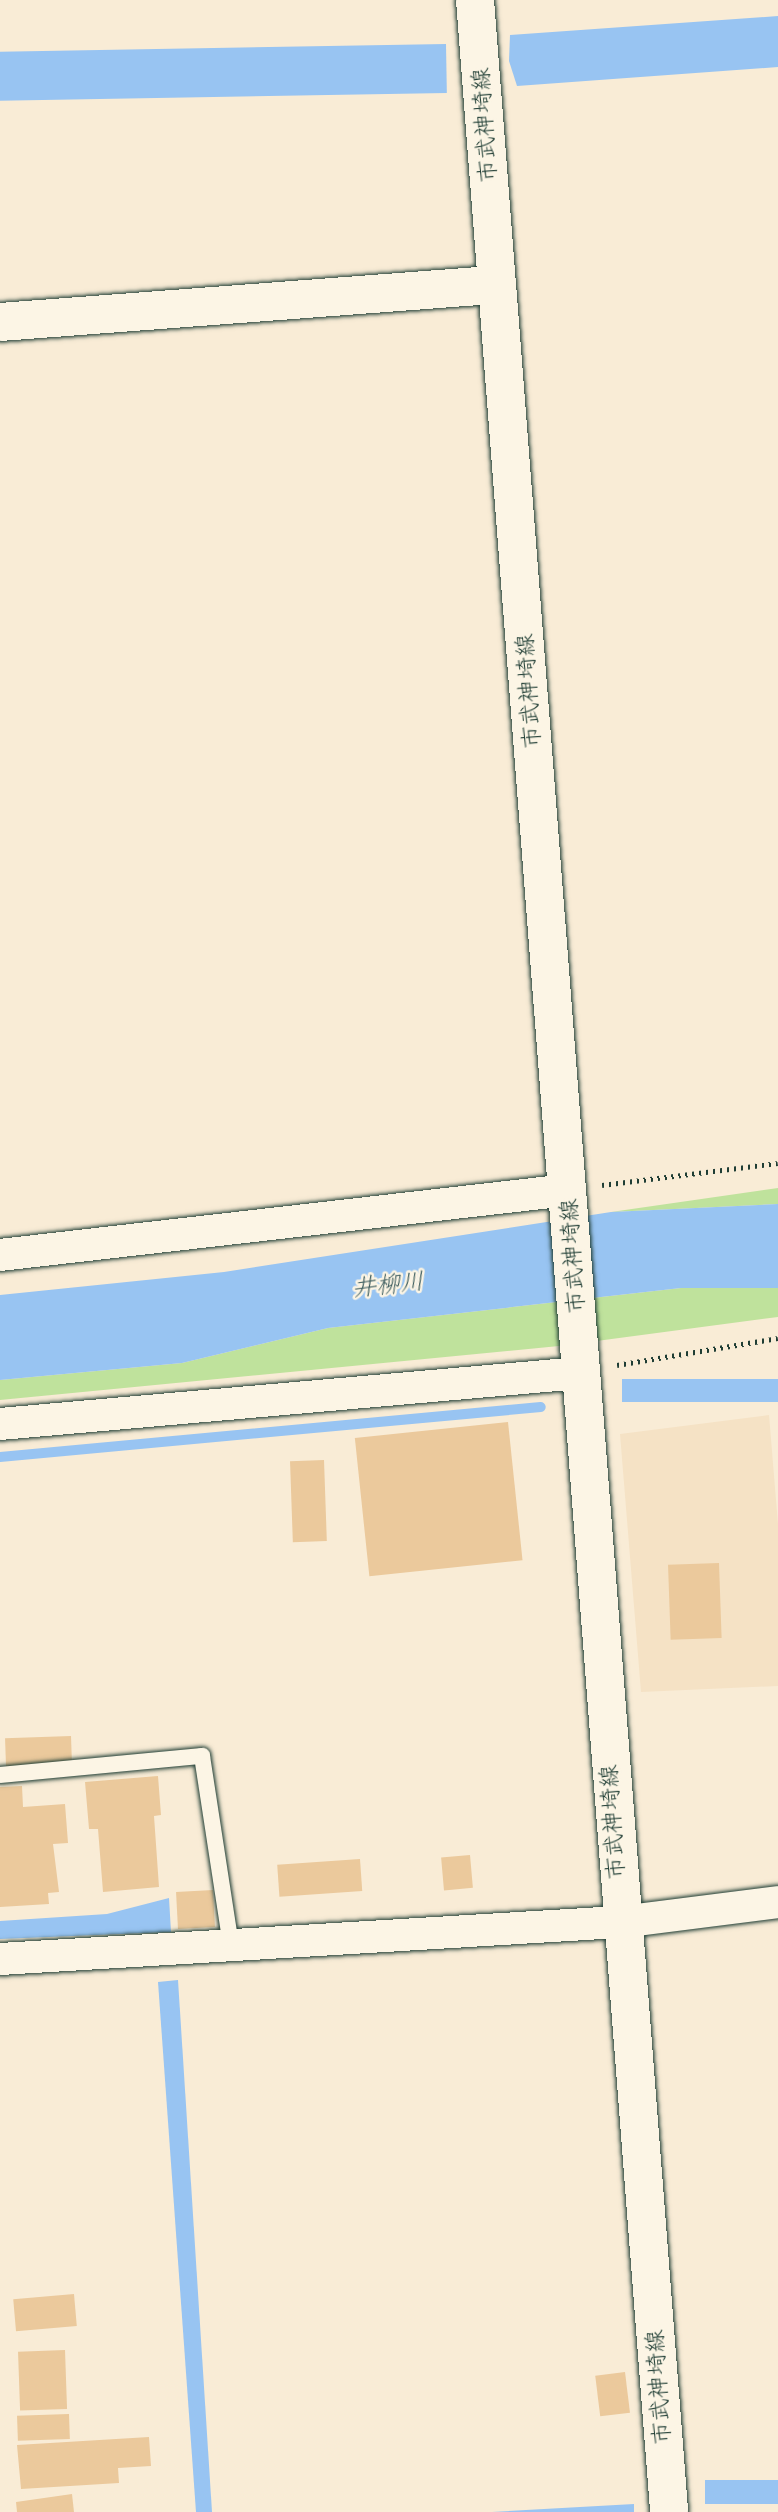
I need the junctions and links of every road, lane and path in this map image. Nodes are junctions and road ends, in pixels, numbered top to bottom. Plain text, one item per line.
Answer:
1 (475, 0) edge
2 (497, 285) junction
3 (0, 322) edge
4 (778, 1163) edge
5 (569, 1195) junction
6 (0, 1255) edge
7 (778, 1338) edge
8 (580, 1365) junction
9 (0, 1424) edge
10 (0, 1775) edge
11 (778, 1902) edge
12 (620, 1922) junction
13 (231, 1945) junction
14 (0, 1959) edge
15 (669, 2512) edge

1 - 2 main road, 市武神埼線
2 - 3 main road
2 - 5 main road, 市武神埼線
4 - 5 path
5 - 6 street
5 - 8 main road, 市武神埼線
7 - 8 path
8 - 9 street
8 - 12 main road, 市武神埼線
10 - 13 lane
11 - 12 street
12 - 13 street
12 - 15 main road, 市武神埼線
13 - 14 street

